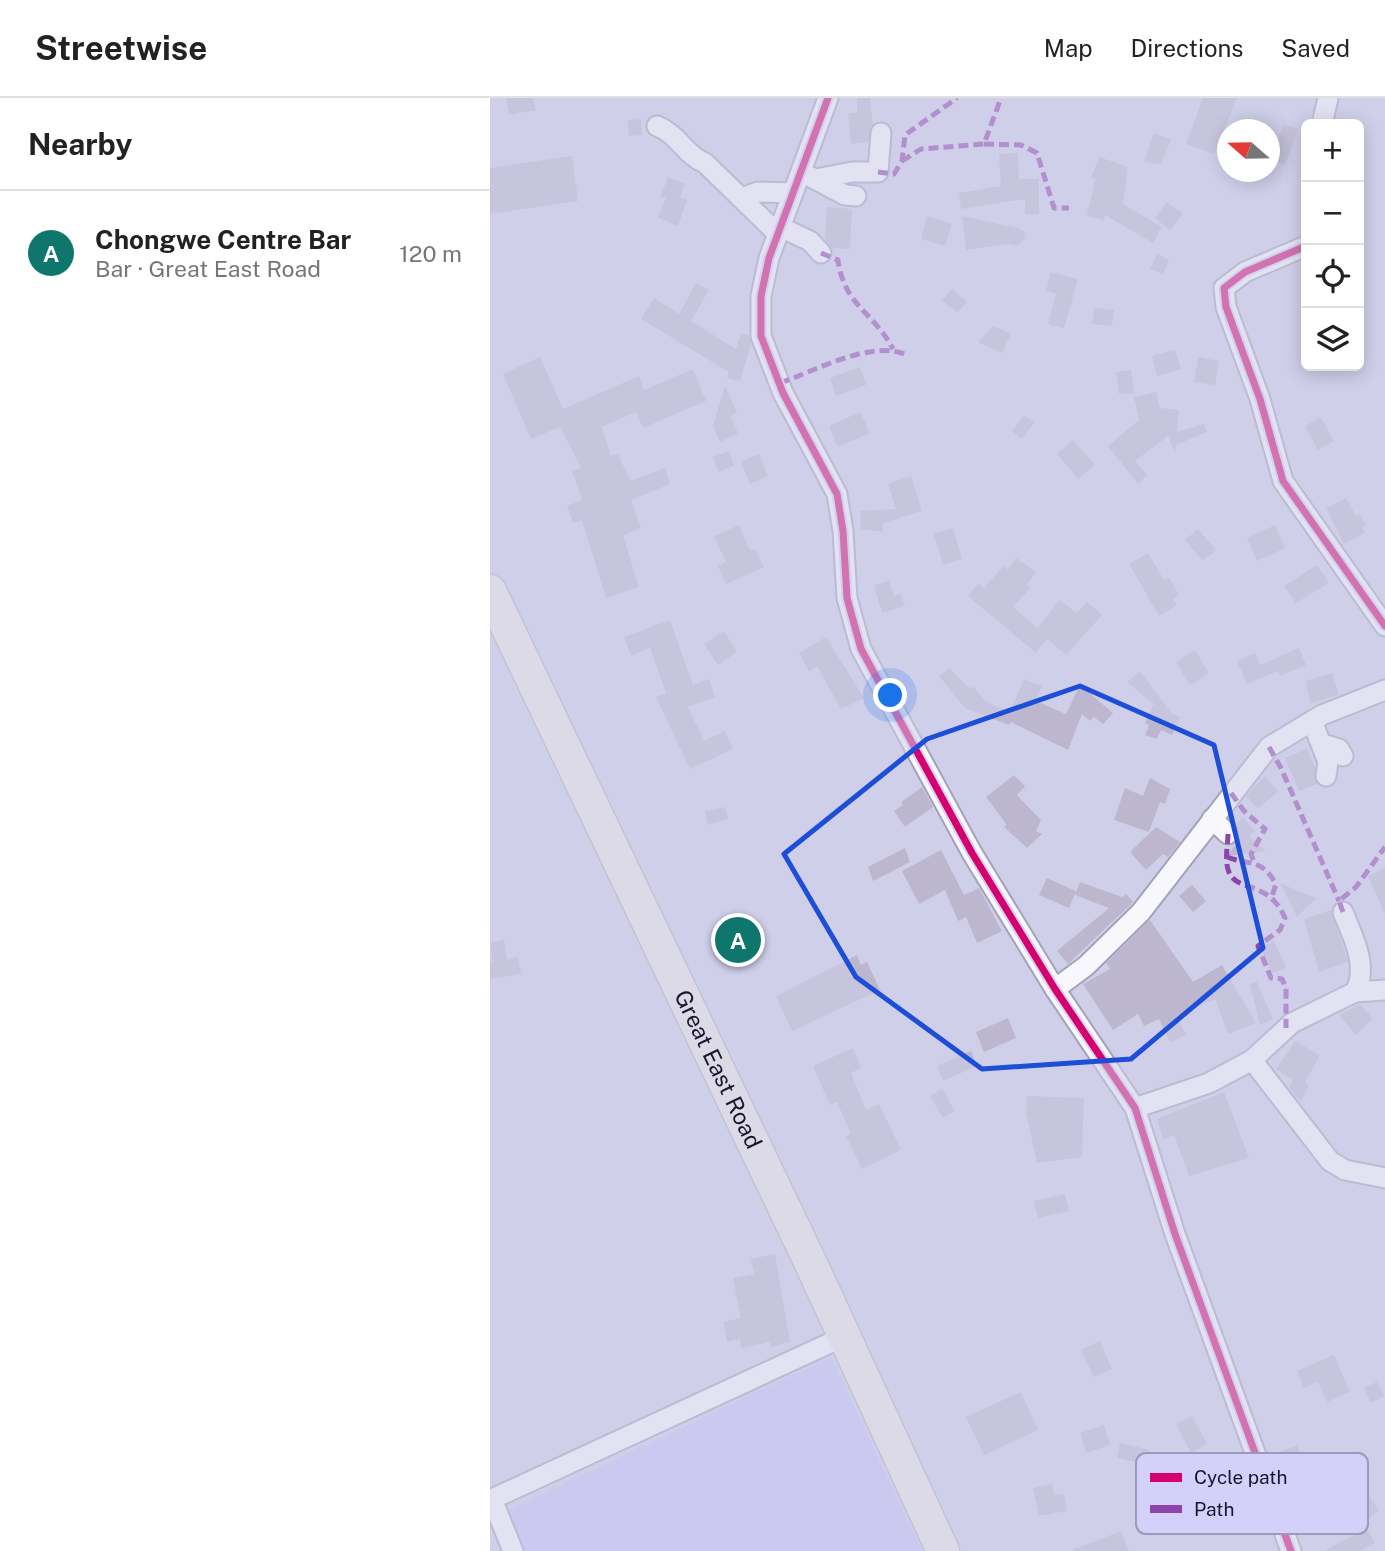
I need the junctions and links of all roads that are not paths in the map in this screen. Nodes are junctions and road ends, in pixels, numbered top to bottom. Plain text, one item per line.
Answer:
1 (828, 98) edge
2 (1328, 98) edge
3 (1323, 119) edge
4 (657, 126) dead end
5 (881, 134) dead end
6 (809, 175) junction
7 (793, 193) junction
8 (856, 196) dead end
9 (742, 198) junction
10 (779, 231) junction
11 (1301, 248) edge
12 (821, 253) dead end
13 (490, 591) edge
14 (1385, 626) edge
15 (1385, 690) edge
16 (1311, 721) junction
17 (1323, 744) junction
18 (1343, 756) dead end
19 (1326, 776) dead end
20 (1212, 819) junction
21 (1228, 834) dead end
22 (1343, 912) dead end
23 (1055, 989) junction
24 (1385, 990) edge
25 (1355, 992) junction
26 (1252, 1060) junction
27 (1135, 1108) junction
28 (1385, 1178) edge
29 (843, 1337) junction
30 (1255, 1453) edge
31 (491, 1500) edge
32 (1285, 1534) edge
33 (513, 1551) edge
34 (943, 1551) edge
35 (1291, 1551) edge

1 - 6 street
2 - 3 street
4 - 9 street
5 - 6 street
6 - 7 street
6 - 8 street
7 - 9 street
7 - 10 street
9 - 10 street
10 - 12 street
10 - 23 street
11 - 14 street
13 - 29 highway, Great East Road
15 - 16 street
16 - 17 street
16 - 20 street
17 - 18 street
17 - 19 street
20 - 21 street
20 - 23 street
22 - 25 street
23 - 27 street
24 - 25 street
25 - 26 street
26 - 27 street
26 - 28 street
27 - 30 street
29 - 31 street
29 - 34 highway, Great East Road
31 - 33 street
32 - 35 street

